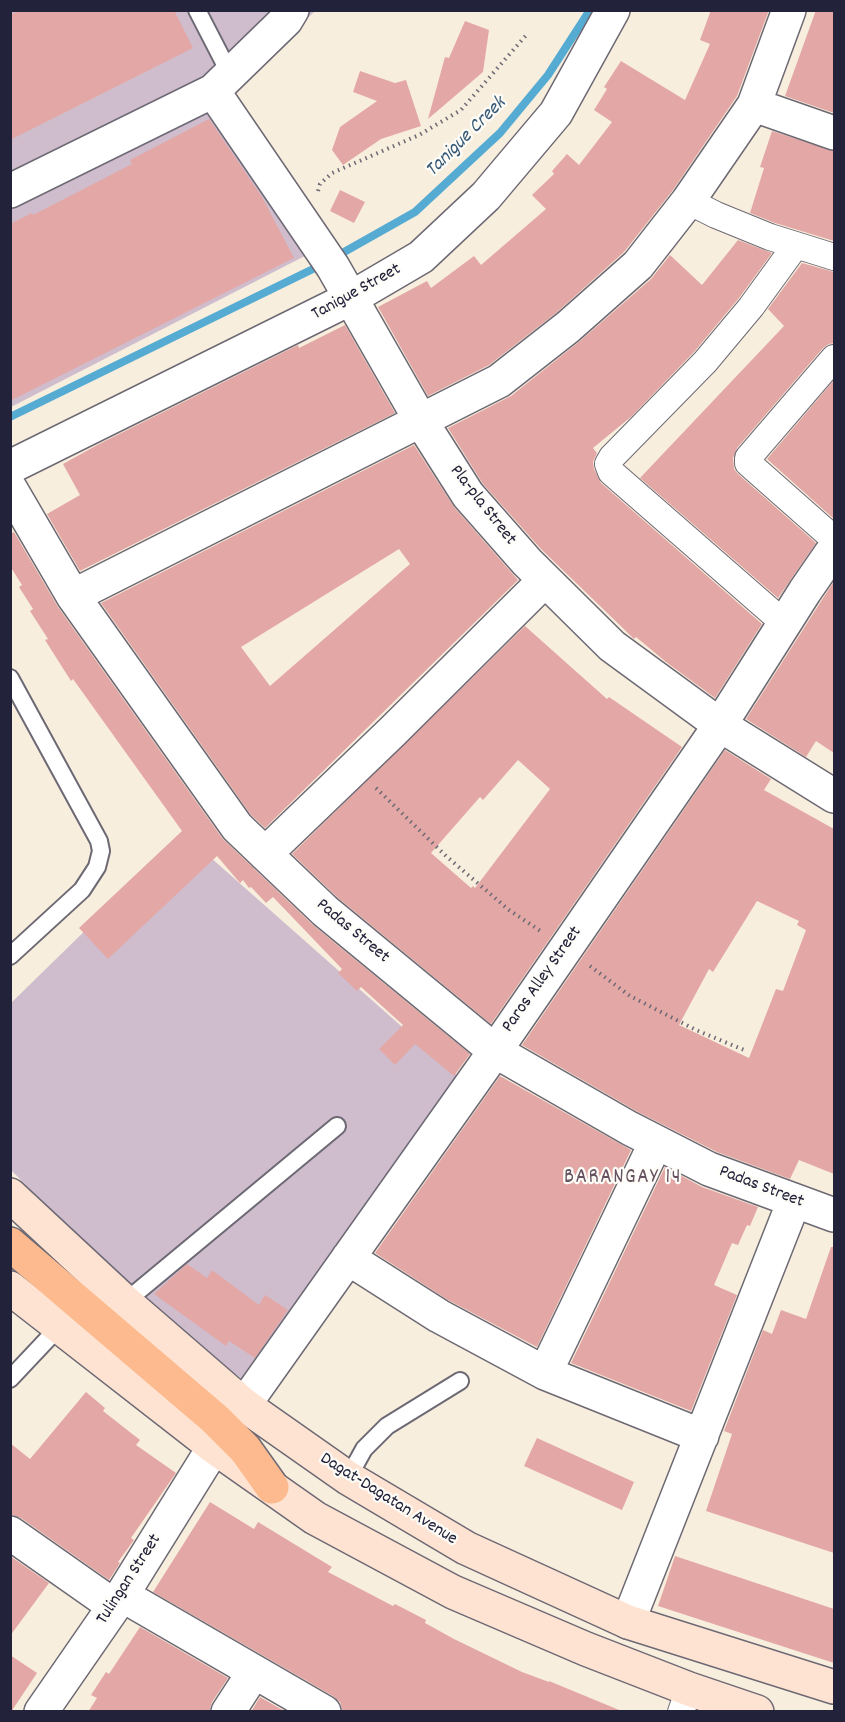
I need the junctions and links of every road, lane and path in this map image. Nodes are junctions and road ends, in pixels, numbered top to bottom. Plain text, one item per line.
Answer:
1 (197, 10) edge
2 (292, 10) edge
3 (613, 10) edge
4 (789, 10) edge
5 (528, 33) dead end
6 (222, 82) junction
7 (754, 105) junction
8 (834, 133) edge
9 (10, 191) edge
10 (688, 201) junction
11 (310, 233) junction
12 (796, 244) junction
13 (834, 257) edge
14 (351, 298) junction
15 (834, 358) edge
16 (421, 422) junction
17 (10, 468) edge
18 (10, 488) edge
19 (834, 539) edge
20 (834, 549) edge
21 (545, 580) junction
22 (73, 596) junction
23 (784, 623) junction
24 (10, 678) edge
25 (720, 725) junction
26 (356, 766) junction
27 (832, 788) edge
28 (265, 854) junction
29 (565, 948) junction
30 (10, 956) edge
31 (744, 1050) dead end
32 (495, 1051) junction
33 (337, 1126) dead end
34 (656, 1142) junction
35 (10, 1195) edge
36 (794, 1201) junction
37 (834, 1214) edge
38 (10, 1244) edge
39 (348, 1258) junction
40 (10, 1288) edge
41 (125, 1302) junction
42 (58, 1328) junction
43 (545, 1373) junction
44 (10, 1379) edge
45 (460, 1381) dead end
46 (244, 1405) junction
47 (702, 1436) junction
48 (214, 1447) junction
49 (348, 1478) junction
50 (272, 1487) junction
51 (10, 1533) edge
52 (118, 1601) junction
53 (628, 1622) junction
54 (254, 1672) junction
55 (834, 1687) edge
56 (685, 1700) edge
57 (41, 1712) edge
58 (228, 1712) edge
59 (324, 1712) edge
60 (757, 1712) edge

1 - 6 lane
2 - 6 street
3 - 14 street, Tanigue Street
4 - 7 street
5 - 11 path
6 - 9 street
6 - 11 street, Pla-pla Street
7 - 8 street
7 - 10 street
10 - 12 street
10 - 16 street
11 - 14 street, Pla-pla Street
12 - 13 street
12 - 23 street
14 - 16 street, Pla-pla Street
14 - 17 street, Tanigue Street
15 - 19 street
16 - 21 street, Pla-pla Street
16 - 22 street
18 - 22 street, Padas Street
20 - 23 street, Paros Alley Street
21 - 25 street, Pla-pla Street
21 - 26 street
22 - 28 street, Padas Street
23 - 25 street, Paros Alley Street
24 - 30 lane
25 - 27 street, Pla-pla Street
25 - 29 street, Paros Alley Street
26 - 28 street
26 - 29 path
28 - 32 street, Padas Street
29 - 31 path
29 - 32 street, Paros Alley Street
32 - 34 street, Padas Street
32 - 39 street, Paros Alley Street
33 - 41 lane
34 - 36 street, Padas Street
34 - 43 street
35 - 41 main road, Dagat-Dagatan Avenue
36 - 37 street, Padas Street
36 - 47 street
38 - 50 highway
39 - 43 street
39 - 46 street, Paros Alley Street
40 - 42 main road
41 - 46 main road, Dagat-Dagatan Avenue
42 - 44 lane
42 - 48 main road
43 - 47 street
45 - 49 lane
46 - 49 main road, Dagat-Dagatan Avenue
47 - 53 street
48 - 50 main road
48 - 52 street, Tulingan Street
49 - 53 main road, Dagat-Dagatan Avenue
50 - 56 main road
51 - 52 street
52 - 54 street
52 - 57 street, Tulingan Street
53 - 55 main road, Dagat-Dagatan Avenue
54 - 58 street
54 - 59 street
56 - 60 main road

